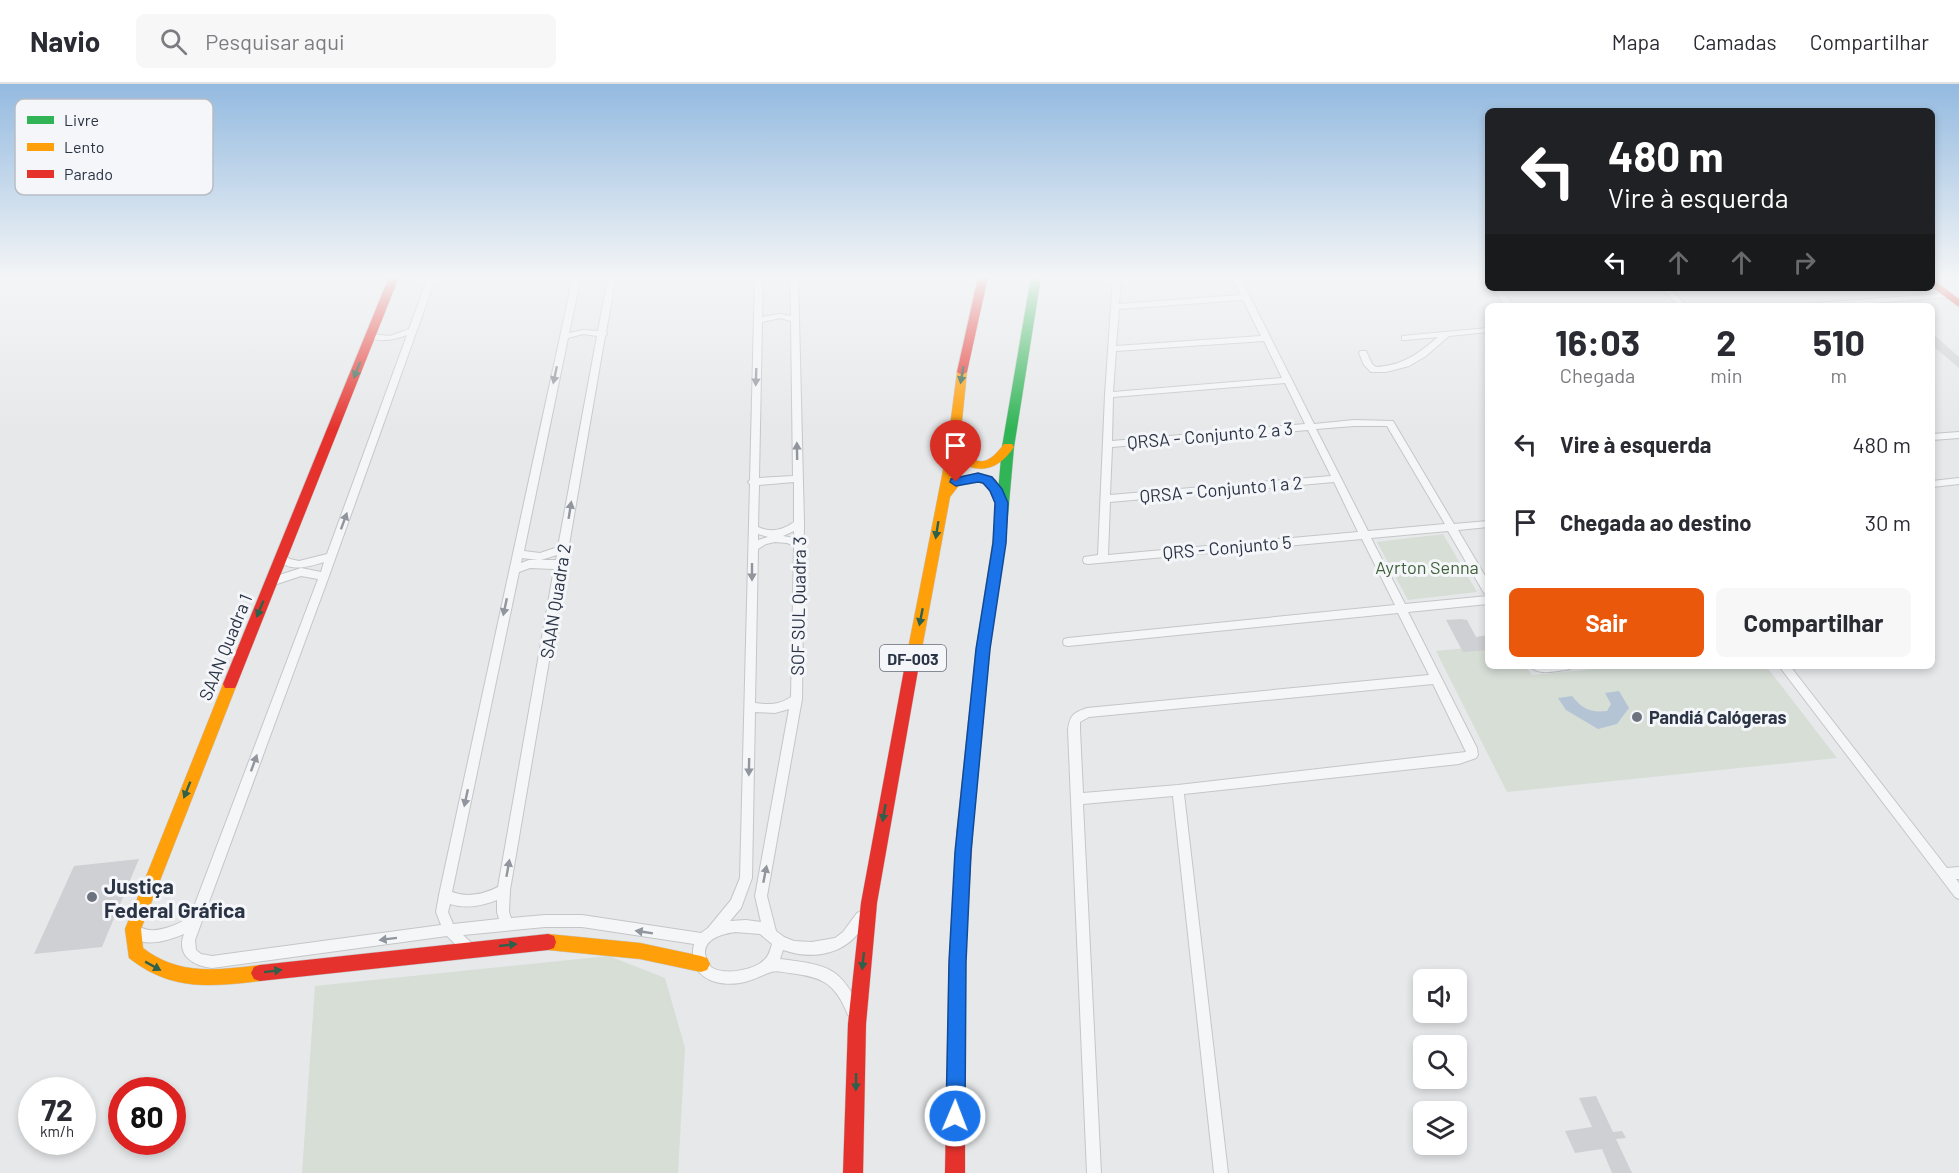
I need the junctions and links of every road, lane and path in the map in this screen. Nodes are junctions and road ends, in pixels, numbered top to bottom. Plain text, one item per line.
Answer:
1 (374, 328) edge
2 (413, 328) edge
3 (566, 328) edge
4 (603, 328) edge
5 (758, 328) edge
6 (795, 328) edge
7 (972, 328) edge
8 (1028, 328) edge
9 (1114, 328) edge
10 (1261, 328) edge
11 (1485, 330) edge
12 (412, 331) junction
13 (1448, 333) junction
14 (603, 334) junction
15 (563, 337) junction
16 (1266, 338) junction
17 (1405, 338) dead end
18 (368, 342) junction
19 (407, 346) junction
20 (1112, 349) junction
21 (1363, 353) dead end
22 (1288, 380) junction
23 (1109, 395) junction
24 (1311, 427) junction
25 (1959, 435) edge
26 (1935, 437) edge
27 (1108, 444) junction
28 (1008, 447) junction
29 (953, 450) junction
30 (797, 479) junction
31 (1337, 479) junction
32 (1959, 481) edge
33 (753, 482) junction
34 (1935, 484) edge
35 (1105, 499) junction
36 (942, 500) junction
37 (1001, 503) junction
38 (799, 523) junction
39 (1485, 524) edge
40 (1452, 527) junction
41 (753, 528) junction
42 (1366, 535) junction
43 (799, 544) junction
44 (752, 548) junction
45 (564, 549) junction
46 (517, 554) junction
47 (331, 556) junction
48 (281, 558) junction
49 (1103, 558) junction
50 (1088, 560) dead end
51 (561, 570) junction
52 (513, 571) junction
53 (324, 576) junction
54 (271, 582) junction
55 (1485, 585) edge
56 (1485, 600) edge
57 (1403, 608) junction
58 (1068, 642) dead end
59 (1786, 669) edge
60 (1438, 679) junction
61 (796, 699) junction
62 (750, 706) junction
63 (1178, 790) junction
64 (1078, 799) junction
65 (1959, 873) edge
66 (1946, 874) junction
67 (504, 890) junction
68 (1959, 893) edge
69 (445, 895) junction
70 (869, 903) junction
71 (442, 912) junction
72 (197, 919) junction
73 (507, 925) junction
74 (133, 929) junction
75 (449, 930) junction
76 (421, 934) junction
77 (708, 935) junction
78 (774, 936) junction
79 (469, 949) junction
80 (701, 964) junction
81 (770, 964) junction
82 (857, 1024) junction
83 (853, 1173) edge
84 (955, 1173) edge
85 (1094, 1173) edge
86 (1221, 1173) edge

1 - 18 main road, SAAN Quadra 1
2 - 12 street
3 - 15 street
4 - 14 street, SAAN Quadra 2
5 -> 33 street
30 -> 6 street, SOF SUL Quadra 3
7 -> 29 main road, DF-003
8 - 28 main road
9 - 20 street
10 - 16 street
11 - 13 street
12 - 18 street
12 - 19 street
13 - 17 street
13 - 21 street
14 - 15 street
45 -> 14 street, SAAN Quadra 2
15 -> 46 street
16 - 20 street
16 - 22 street
18 - 19 street
18 -> 48 main road, SAAN Quadra 1
47 -> 19 street
20 - 23 street
22 - 23 street
22 - 24 street
23 - 27 street
24 - 27 street, QRSA - Conjunto 2 a 3
24 - 31 street
24 - 40 street, QRSA - Conjunto 2 a 3
25 - 26 street
27 - 35 street
28 - 29 main road
28 - 37 main road
29 - 36 main road, DF-003
30 - 33 street
30 - 38 street, SOF SUL Quadra 3
31 - 35 street, QRSA - Conjunto 1 a 2
31 - 42 street
32 - 34 street
33 - 41 street
35 - 49 street
36 - 37 main road
36 -> 70 main road, DF-003
37 - 84 main road
38 - 41 street
38 - 43 street, SOF SUL Quadra 3
39 - 40 street, QRS - Conjunto 5
40 - 42 street, QRS - Conjunto 5
40 - 55 street
41 - 44 street
42 - 49 street, QRS - Conjunto 5
42 - 57 street
43 - 44 street
43 - 61 street, SOF SUL Quadra 3
44 -> 62 street
45 - 46 street
45 - 51 street, SAAN Quadra 2
46 - 52 street
47 - 48 street
47 - 53 street
48 - 54 main road, SAAN Quadra 1
49 - 50 street, QRS - Conjunto 5
51 - 52 street
67 -> 51 street, SAAN Quadra 2
52 -> 69 street
53 - 54 street
72 -> 53 street
54 -> 74 main road, SAAN Quadra 1
56 - 57 street
57 - 58 street
57 - 60 street
59 - 66 street
60 - 63 street
60 - 64 street
61 - 62 street
78 -> 61 street, SOF SUL Quadra 3
62 -> 77 street
63 - 64 street
63 - 86 street
64 - 85 street
65 - 66 street
66 - 68 street
67 - 69 street
67 - 73 street, SAAN Quadra 2
69 - 71 street
70 - 78 street
70 -> 82 main road, DF-003
71 - 75 street
71 - 76 street
72 - 74 street
76 -> 72 street
73 - 75 street
77 -> 73 street
74 -> 79 main road
75 - 76 street
75 - 79 street
77 - 78 street
77 - 80 street
78 - 81 street
79 -> 80 main road
80 - 81 street
81 - 82 street
82 -> 83 main road, DF-003

